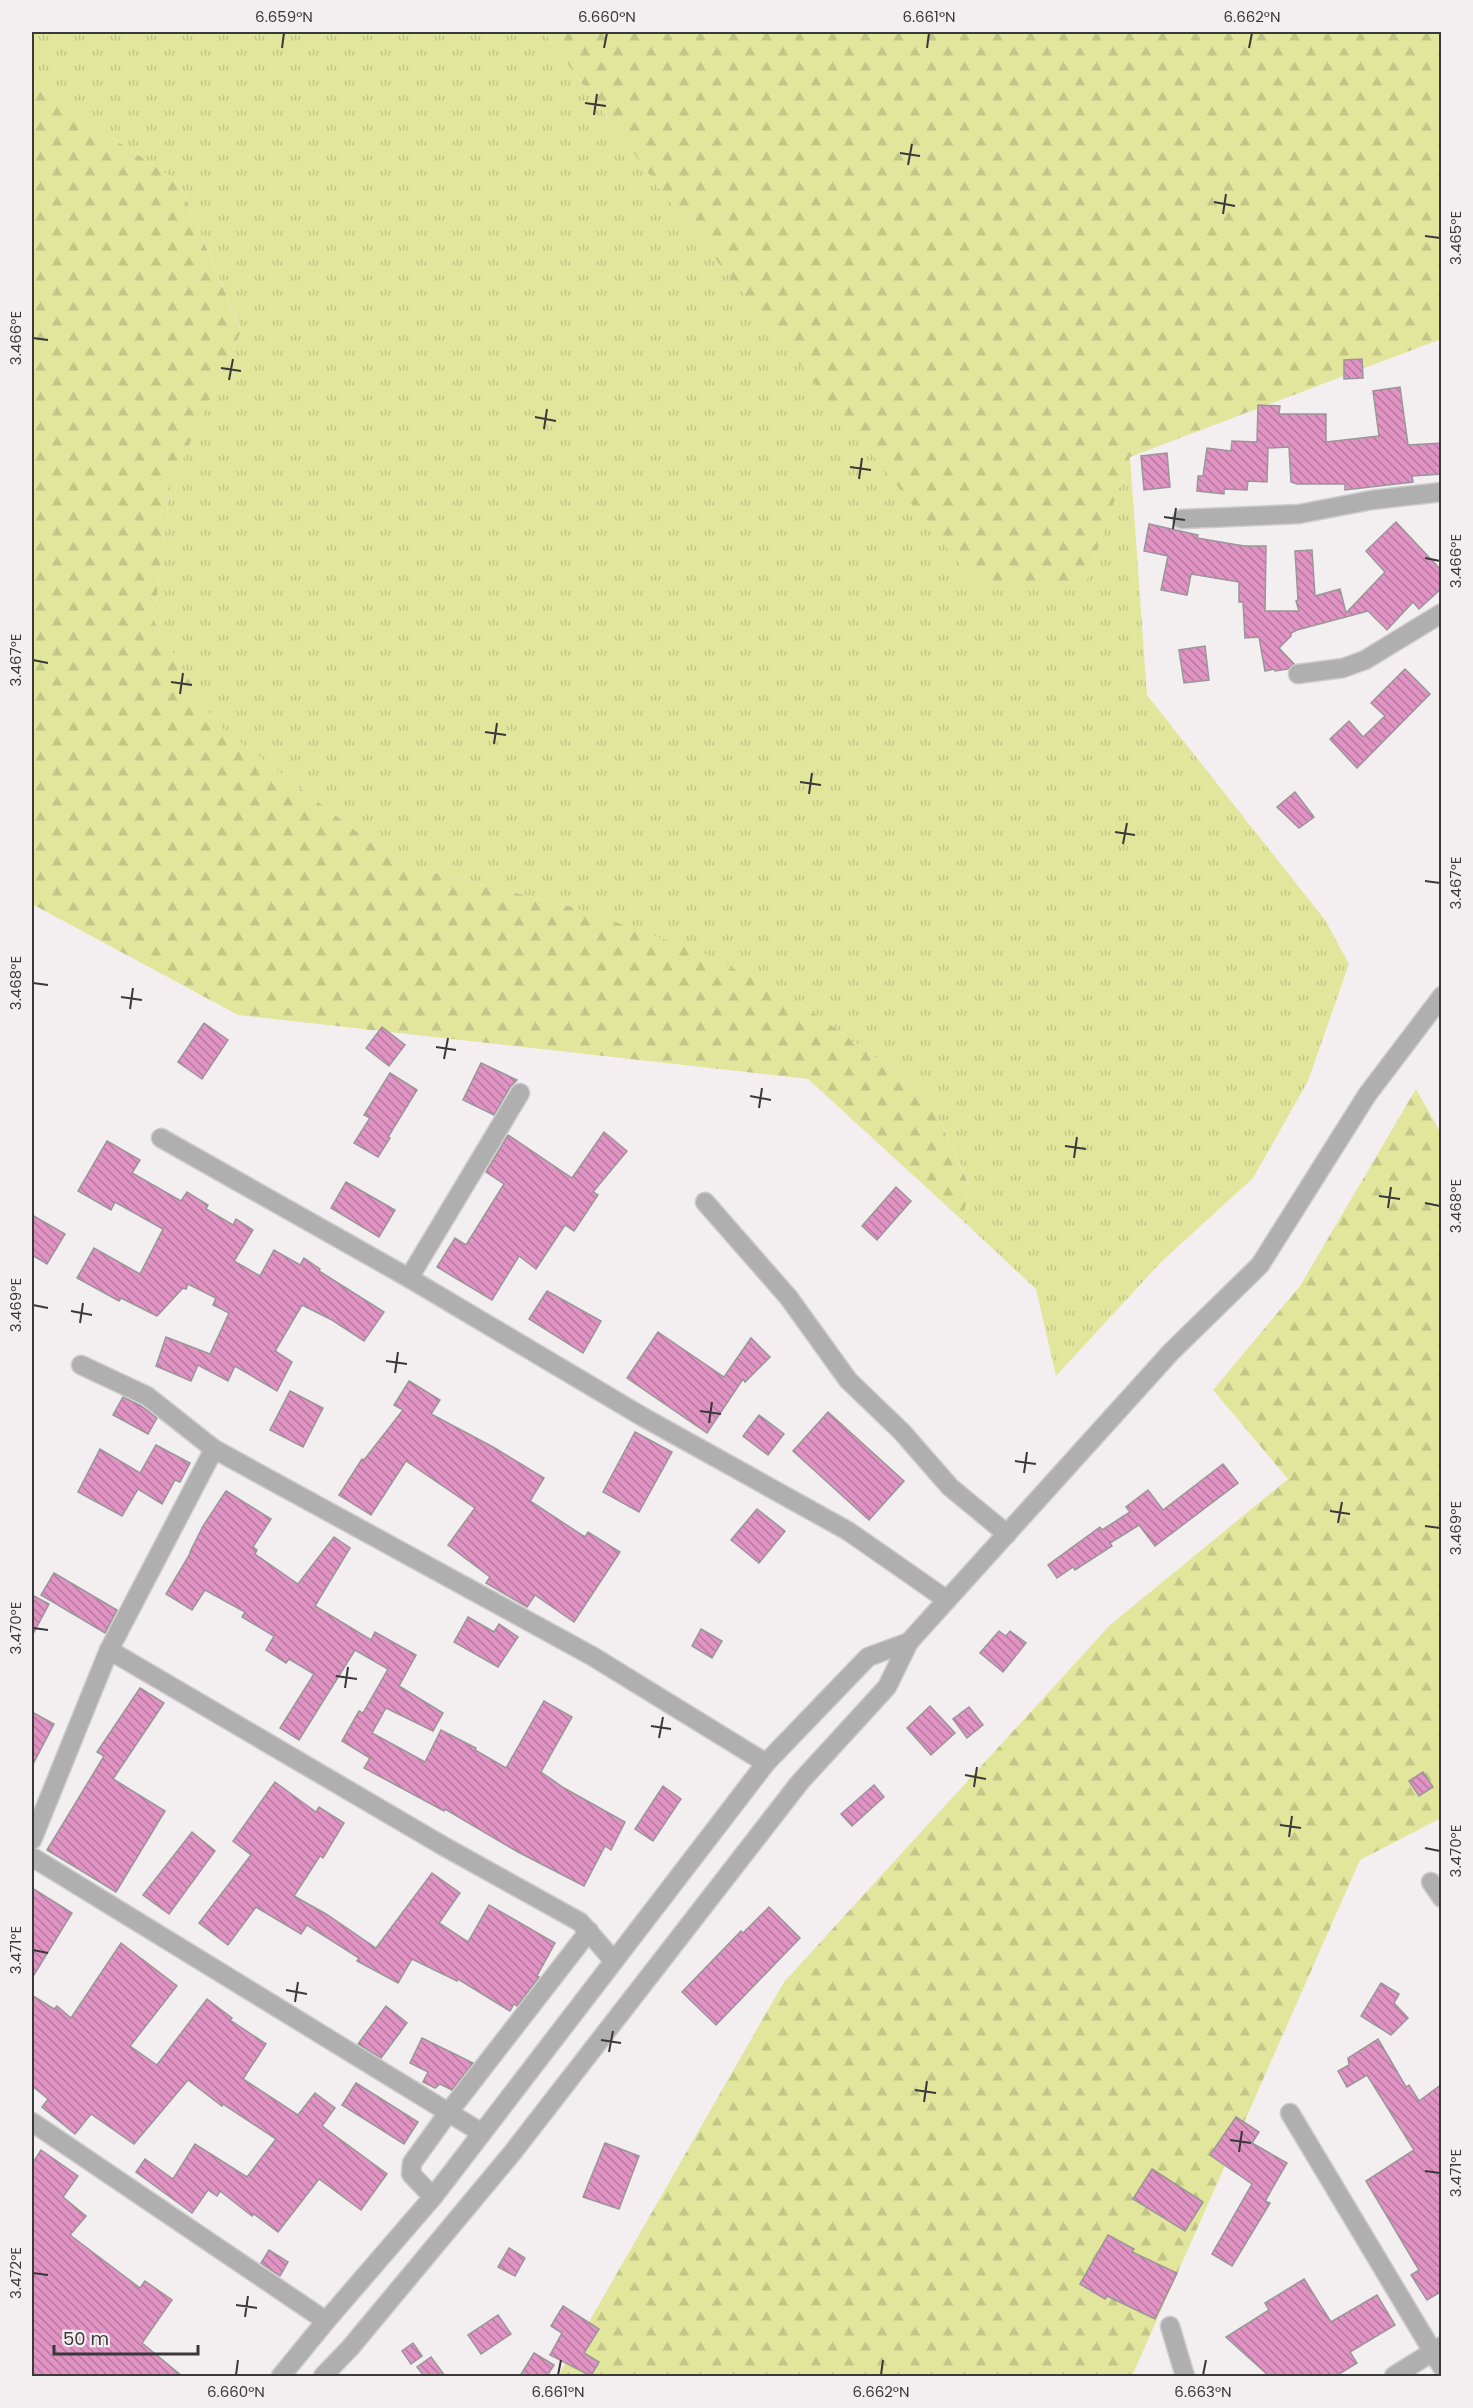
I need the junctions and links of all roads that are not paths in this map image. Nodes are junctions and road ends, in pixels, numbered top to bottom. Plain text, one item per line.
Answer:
1 (1442, 492) edge
2 (1182, 519) dead end
3 (1442, 613) edge
4 (1298, 674) dead end
5 (1442, 996) edge
6 (520, 1094) dead end
7 (161, 1138) dead end
8 (705, 1202) dead end
9 (410, 1278) junction
10 (81, 1365) dead end
11 (214, 1449) junction
12 (1007, 1534) junction
13 (947, 1600) junction
14 (909, 1642) junction
15 (109, 1650) junction
16 (766, 1763) junction
17 (32, 1840) edge
18 (32, 1857) edge
19 (1431, 1882) dead end
20 (1442, 1898) edge
21 (589, 1931) junction
22 (614, 1961) junction
23 (448, 2113) junction
24 (1290, 2113) dead end
25 (32, 2122) edge
26 (482, 2133) junction
27 (433, 2197) junction
28 (326, 2321) junction
29 (1170, 2326) dead end
30 (1438, 2355) edge
31 (281, 2376) edge
32 (323, 2376) edge
33 (1185, 2376) edge
34 (1394, 2376) edge

1 - 2 street
3 - 4 street
5 - 12 street
6 - 9 street
7 - 9 street
8 - 12 street
9 - 13 street
10 - 11 street
11 - 15 street
11 - 16 street
12 - 13 street
13 - 14 street
14 - 16 street
14 - 32 street
15 - 17 street
15 - 21 street
16 - 22 street
18 - 23 street
19 - 20 street
21 - 22 street
21 - 23 street
22 - 26 street
23 - 26 street
23 - 27 street
24 - 30 street
25 - 28 street
26 - 27 street
27 - 28 street
28 - 31 street
29 - 33 street
30 - 34 street

